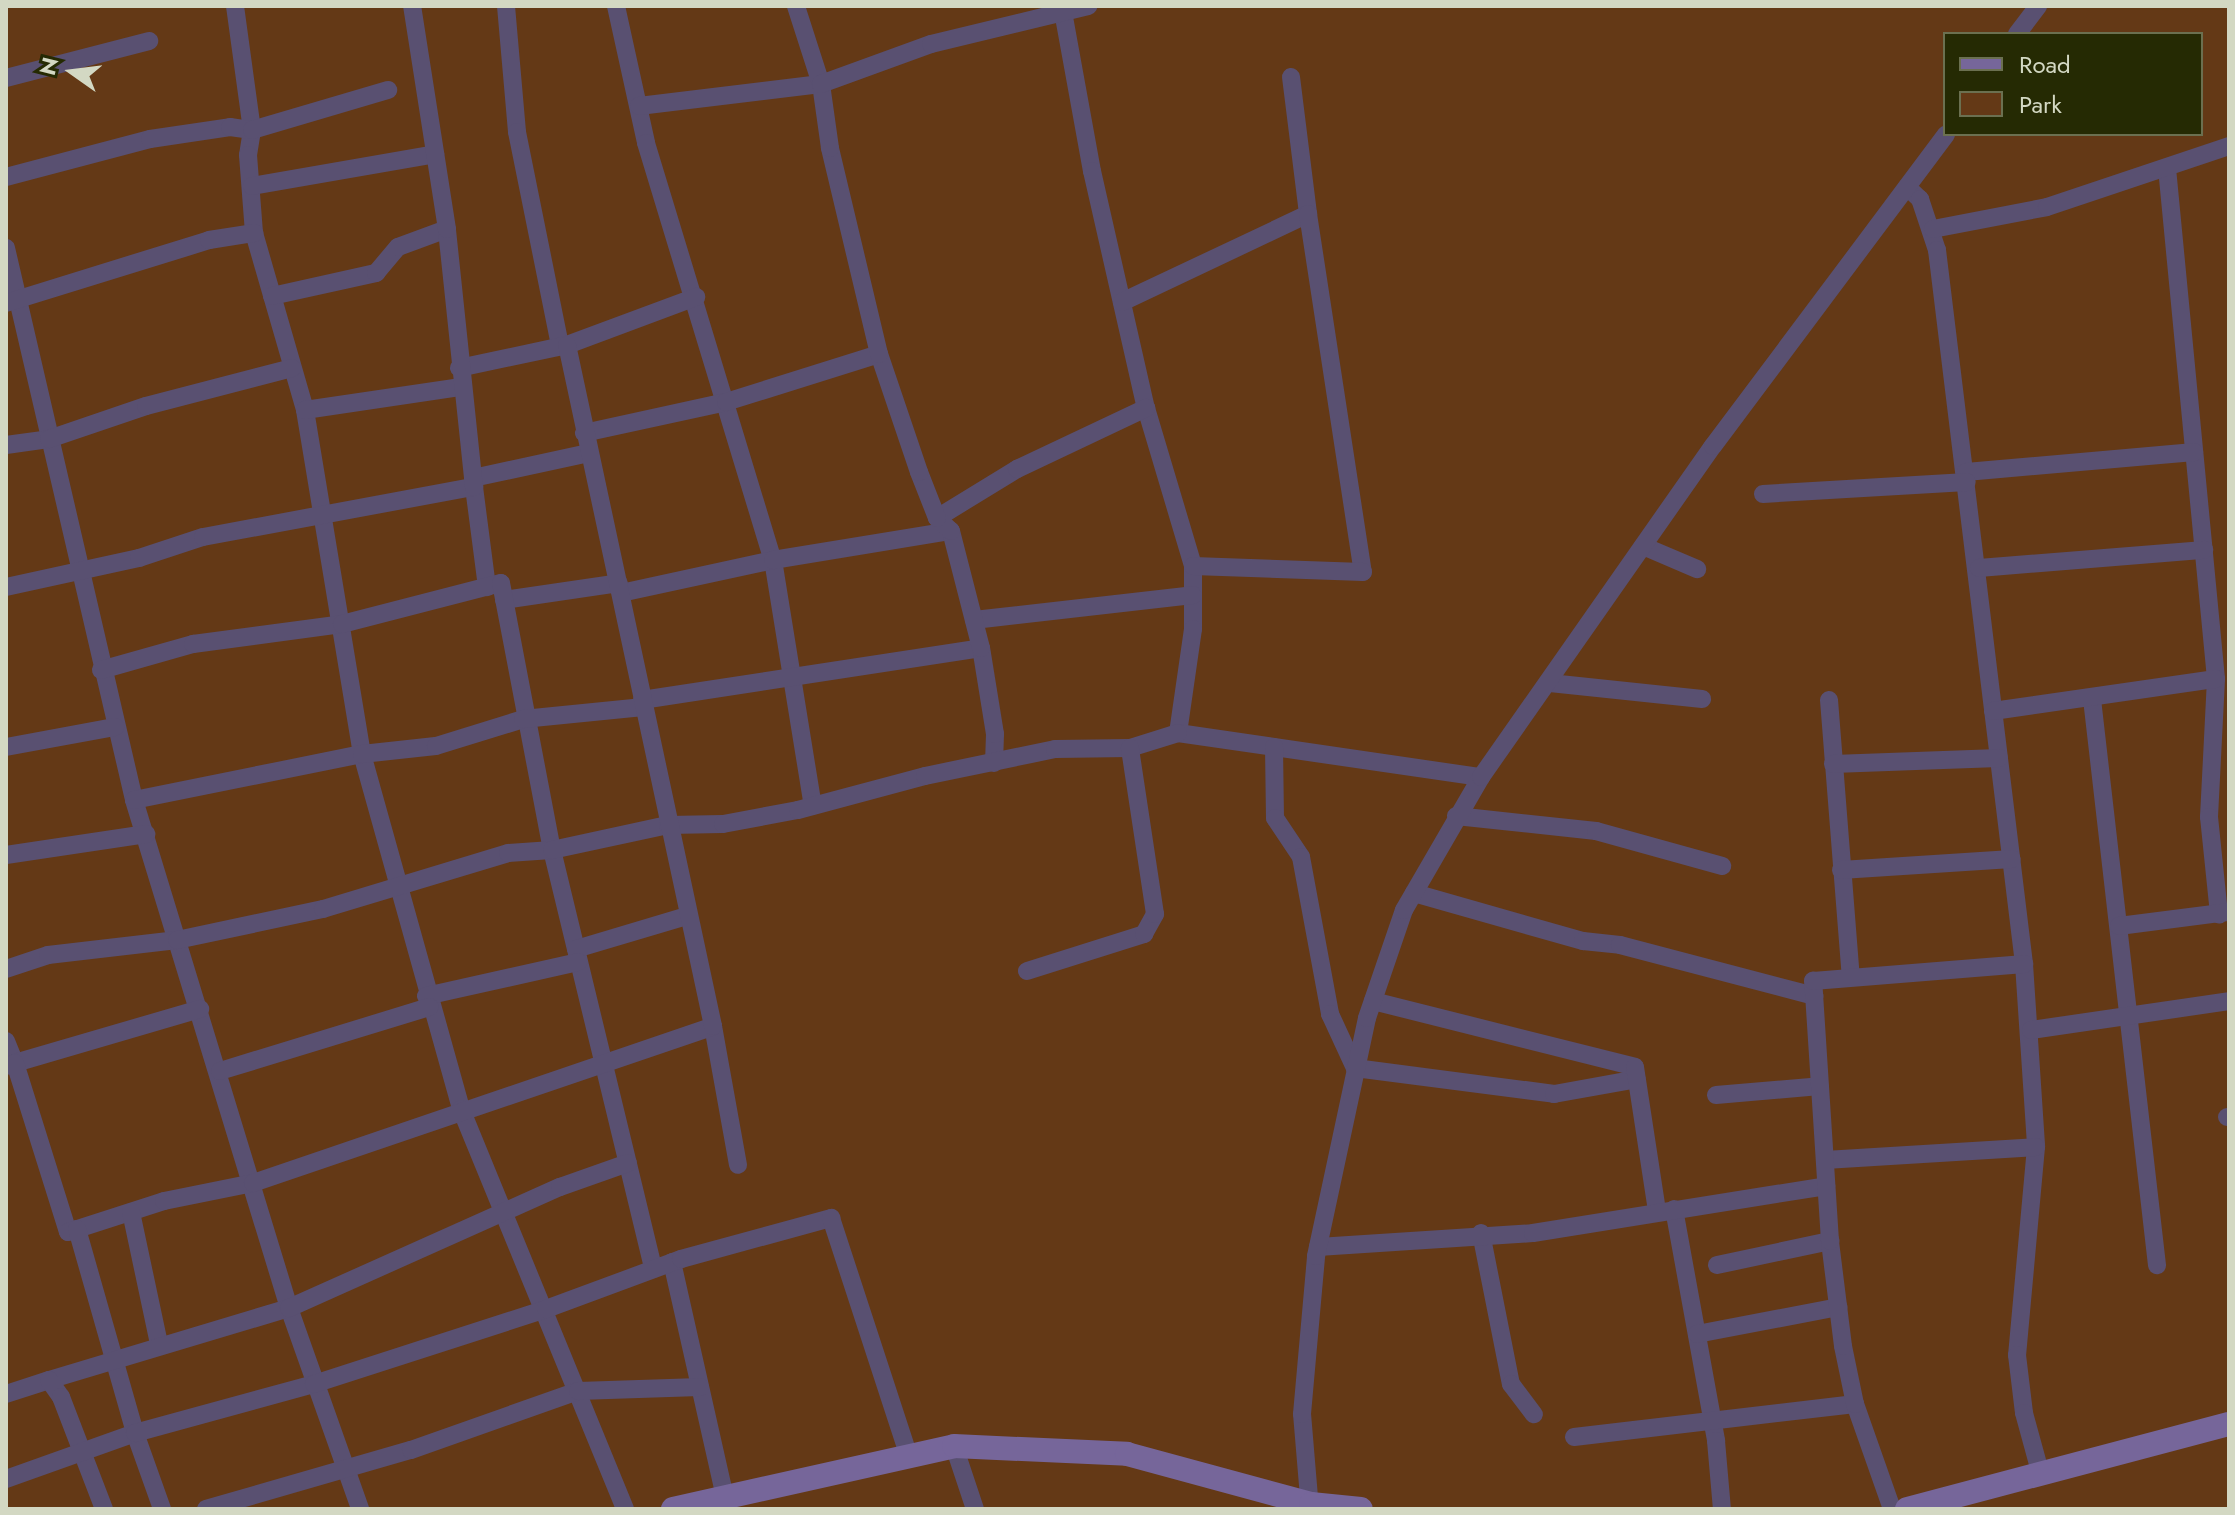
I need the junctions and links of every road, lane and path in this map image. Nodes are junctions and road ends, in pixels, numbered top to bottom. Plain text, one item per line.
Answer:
1 (235, 6) edge
2 (412, 6) edge
3 (506, 6) edge
4 (616, 6) edge
5 (796, 6) edge
6 (1088, 6) edge
7 (2038, 6) edge
8 (1063, 8) edge
9 (2018, 32) edge
10 (149, 41) dead end
11 (1291, 77) dead end
12 (6, 78) edge
13 (821, 84) junction
14 (388, 90) dead end
15 (639, 106) junction
16 (252, 130) junction
17 (1945, 136) edge
18 (2229, 146) edge
19 (435, 154) junction
20 (2167, 168) junction
21 (6, 177) edge
22 (252, 186) junction
23 (1907, 187) junction
24 (1308, 214) junction
25 (447, 229) junction
26 (1933, 229) junction
27 (254, 233) junction
28 (6, 248) edge
29 (272, 296) junction
30 (696, 297) junction
31 (12, 302) edge
32 (1122, 302) junction
33 (564, 345) junction
34 (879, 354) junction
35 (292, 368) junction
36 (459, 368) junction
37 (461, 387) junction
38 (726, 402) junction
39 (1146, 408) junction
40 (305, 410) junction
41 (584, 433) junction
42 (49, 439) junction
43 (6, 445) edge
44 (2194, 452) junction
45 (589, 453) junction
46 (1966, 477) junction
47 (474, 483) junction
48 (1763, 494) dead end
49 (324, 513) junction
50 (944, 524) junction
51 (1643, 546) junction
52 (2204, 550) junction
53 (773, 560) junction
54 (1193, 566) junction
55 (1979, 568) junction
56 (1697, 569) dead end
57 (78, 573) junction
58 (6, 587) edge
59 (487, 587) junction
60 (620, 588) junction
61 (1193, 595) junction
62 (504, 600) junction
63 (974, 620) junction
64 (342, 624) junction
65 (981, 648) junction
66 (101, 670) junction
67 (2220, 670) edge
68 (789, 680) junction
69 (1550, 683) junction
70 (1702, 699) dead end
71 (2092, 699) junction
72 (1829, 700) dead end
73 (643, 704) junction
74 (1993, 711) junction
75 (523, 719) junction
76 (115, 727) junction
77 (1178, 733) junction
78 (6, 747) edge
79 (1274, 747) junction
80 (1130, 748) junction
81 (362, 754) junction
82 (1999, 758) junction
83 (994, 763) junction
84 (1833, 764) junction
85 (1481, 777) junction
86 (134, 800) junction
87 (813, 806) junction
88 (1456, 816) junction
89 (668, 825) junction
90 (146, 834) junction
91 (552, 850) junction
92 (6, 855) edge
93 (2012, 859) junction
94 (1722, 866) dead end
95 (1841, 870) junction
96 (397, 883) junction
97 (1414, 893) junction
98 (2224, 913) edge
99 (687, 916) junction
100 (2119, 926) junction
101 (177, 940) junction
102 (577, 955) junction
103 (2024, 964) junction
104 (6, 969) edge
105 (1027, 971) dead end
106 (1851, 977) junction
107 (1814, 996) junction
108 (428, 1001) junction
109 (1373, 1001) junction
110 (2229, 1001) edge
111 (200, 1009) junction
112 (2127, 1015) junction
113 (713, 1026) junction
114 (2031, 1030) junction
115 (6, 1041) edge
116 (605, 1061) junction
117 (10, 1064) edge
118 (1355, 1068) junction
119 (220, 1071) junction
120 (1637, 1079) junction
121 (1820, 1086) junction
122 (1716, 1095) dead end
123 (461, 1109) junction
124 (2036, 1147) junction
125 (1825, 1160) junction
126 (628, 1163) junction
127 (738, 1165) dead end
128 (253, 1183) junction
129 (1826, 1186) junction
130 (1666, 1210) junction
131 (131, 1212) junction
132 (507, 1215) junction
133 (77, 1229) junction
134 (1481, 1233) junction
135 (1830, 1241) junction
136 (1318, 1247) junction
137 (672, 1262) junction
138 (1717, 1265) dead end
139 (2157, 1265) dead end
140 (653, 1269) junction
141 (1838, 1307) junction
142 (289, 1308) junction
143 (546, 1309) junction
144 (1697, 1334) junction
145 (159, 1344) junction
146 (114, 1358) junction
147 (49, 1380) junction
148 (314, 1384) junction
149 (700, 1387) junction
150 (578, 1391) junction
151 (6, 1394) edge
152 (1855, 1404) junction
153 (1534, 1414) dead end
154 (1713, 1421) junction
155 (2229, 1424) edge
156 (135, 1433) junction
157 (1574, 1437) dead end
158 (954, 1446) junction
159 (83, 1450) junction
160 (909, 1456) junction
161 (346, 1468) junction
162 (2041, 1475) junction
163 (6, 1479) edge
164 (725, 1497) junction
165 (1309, 1507) edge
166 (104, 1509) edge
167 (162, 1509) edge
168 (206, 1509) edge
169 (360, 1509) edge
170 (625, 1509) edge
171 (673, 1509) edge
172 (975, 1509) edge
173 (1361, 1509) edge
174 (1722, 1509) edge
175 (1892, 1509) edge
176 (1907, 1509) edge

1 - 16 street
2 - 19 street
3 - 33 street
4 - 15 street
5 - 13 street
6 - 8 street
7 - 9 street
8 - 13 street
8 - 32 street
10 - 12 street
11 - 24 street
13 - 15 street
13 - 34 street
14 - 16 street
15 - 30 street
16 - 21 street
16 - 22 street
17 - 23 street
18 - 20 street
19 - 22 street
19 - 25 street
20 - 26 street
20 - 44 street
22 - 27 street
23 - 26 street
23 - 51 street
24 - 32 street
24 - 54 street
25 - 29 street
25 - 36 street
26 - 46 street
27 - 29 street
27 - 31 street
28 - 31 street
29 - 35 street
30 - 33 street
30 - 38 street
31 - 42 street
32 - 39 street
33 - 36 street
33 - 41 street
34 - 38 street
34 - 50 street
35 - 40 street
35 - 42 street
36 - 37 street
37 - 40 street
37 - 47 street
38 - 41 street
38 - 53 street
39 - 50 street
39 - 54 street
40 - 49 street
41 - 45 street
42 - 43 street
42 - 57 street
44 - 46 street
44 - 52 street
45 - 47 street
45 - 60 street
46 - 48 street
46 - 55 street
47 - 49 street
47 - 59 street
49 - 57 street
49 - 64 street
50 - 53 street
50 - 63 street
51 - 56 street
51 - 69 street
52 - 55 street
52 - 67 street
53 - 60 street
53 - 68 street
54 - 61 street
55 - 74 street
57 - 58 street
57 - 66 street
59 - 62 street
59 - 64 street
60 - 62 street
60 - 73 street
61 - 63 street
61 - 77 street
62 - 75 street
63 - 65 street
64 - 66 street
64 - 81 street
65 - 68 street
65 - 83 street
66 - 76 street
67 - 71 street
67 - 98 street
68 - 73 street
68 - 87 street
69 - 70 street
69 - 85 street
71 - 74 street
71 - 100 street
72 - 84 street
73 - 75 street
73 - 89 street
74 - 82 street
75 - 81 street
75 - 91 street
76 - 78 street
76 - 86 street
77 - 79 street
77 - 80 street
79 - 85 street
79 - 118 street
80 - 83 street
80 - 105 street
81 - 86 street
81 - 96 street
82 - 84 street
82 - 93 street
83 - 87 street
84 - 95 street
85 - 88 street
86 - 90 street
87 - 89 street
88 - 94 street
88 - 97 street
89 - 91 street
89 - 99 street
90 - 92 street
90 - 101 street
91 - 96 street
91 - 102 street
93 - 95 street
93 - 103 street
95 - 106 street
96 - 101 street
96 - 108 street
97 - 107 street
97 - 109 street
98 - 100 street
99 - 102 street
99 - 113 street
100 - 112 street
101 - 104 street
101 - 111 street
102 - 108 street
102 - 116 street
103 - 106 street
103 - 114 street
106 - 107 street
107 - 121 street
108 - 119 street
108 - 123 street
109 - 118 street
109 - 120 street
110 - 112 street
111 - 117 street
111 - 119 street
112 - 114 street
112 - 139 street
113 - 116 street
113 - 127 street
114 - 124 street
115 - 117 street
116 - 123 street
116 - 126 street
117 - 133 street
118 - 120 street
118 - 136 street
119 - 128 street
120 - 130 street
121 - 122 street
121 - 125 street
123 - 128 street
123 - 132 street
124 - 125 street
124 - 162 street
125 - 129 street
126 - 132 street
126 - 140 street
128 - 131 street
128 - 142 street
129 - 130 street
129 - 135 street
130 - 134 street
130 - 144 street
131 - 133 street
131 - 145 street
132 - 142 street
132 - 143 street
133 - 146 street
134 - 136 street
134 - 153 street
135 - 138 street
135 - 141 street
136 - 165 street
137 - 140 street
137 - 149 street
137 - 160 street
140 - 143 street
141 - 144 street
141 - 152 street
142 - 145 street
142 - 148 street
143 - 148 street
143 - 150 street
144 - 154 street
145 - 146 street
146 - 147 street
146 - 156 street
147 - 151 street
147 - 159 street
148 - 156 street
148 - 161 street
149 - 150 street
149 - 164 street
150 - 161 street
150 - 170 street
152 - 154 street
152 - 175 street
154 - 157 street
154 - 174 street
155 - 162 street
156 - 159 street
156 - 167 street
158 - 160 street
158 - 165 street
158 - 172 street
159 - 163 street
159 - 166 street
160 - 164 street
161 - 168 street
161 - 169 street
162 - 176 street
164 - 171 street
165 - 173 street

